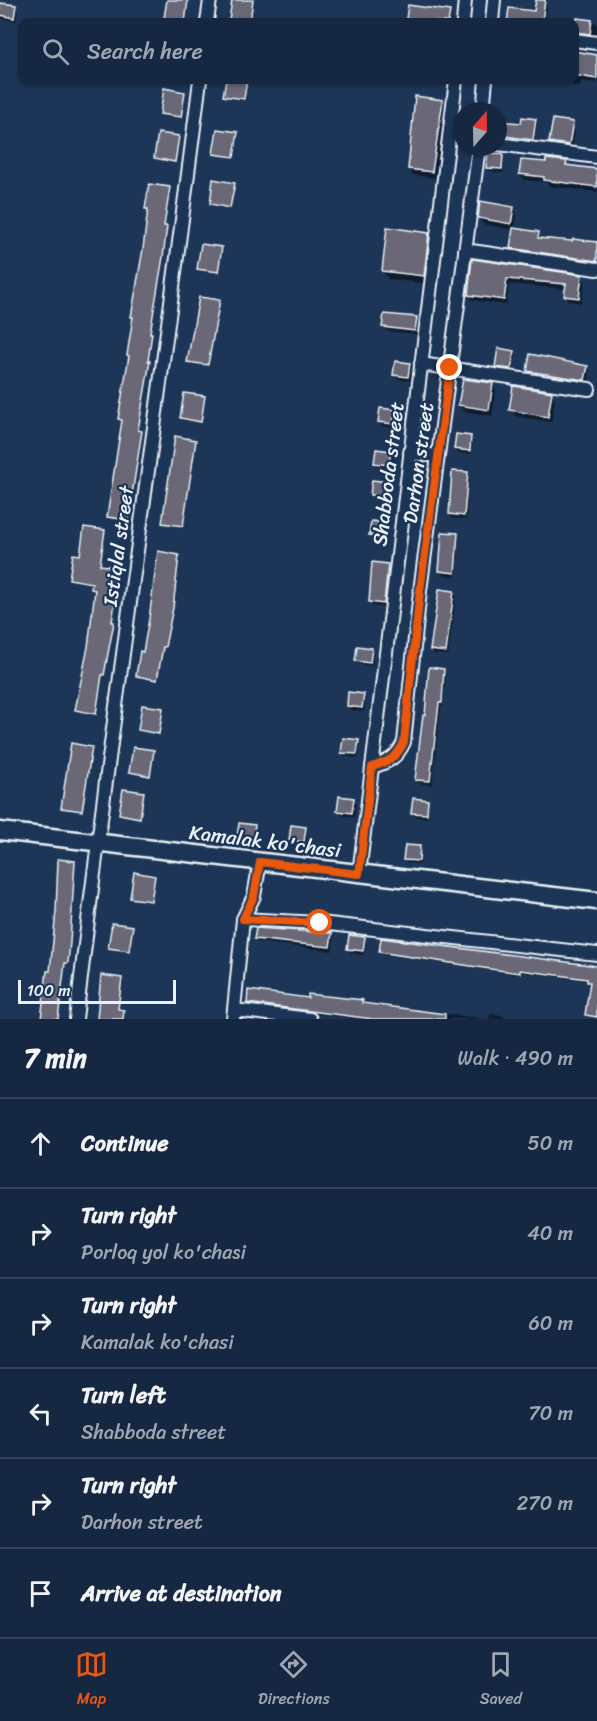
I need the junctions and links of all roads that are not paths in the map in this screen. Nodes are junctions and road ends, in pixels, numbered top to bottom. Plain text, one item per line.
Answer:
1 (210, 0) edge
2 (465, 0) edge
3 (494, 0) edge
4 (208, 18) edge
5 (463, 18) edge
6 (492, 18) edge
7 (579, 41) edge
8 (597, 43) edge
9 (200, 84) edge
10 (456, 84) edge
11 (486, 84) edge
12 (484, 102) edge
13 (507, 145) edge
14 (478, 156) edge
15 (597, 157) edge
16 (465, 250) junction
17 (597, 269) edge
18 (421, 364) junction
19 (450, 368) junction
20 (589, 389) dead end
21 (410, 453) junction
22 (438, 456) junction
23 (372, 767) junction
24 (0, 831) edge
25 (97, 843) junction
26 (260, 862) junction
27 (359, 874) junction
28 (597, 901) edge
29 (243, 919) junction
30 (597, 954) edge
31 (234, 1015) edge
32 (76, 1019) edge
33 (310, 1019) edge

1 - 4 street
2 - 5 street
3 - 6 street
7 - 8 street
9 - 25 street, Istiqlal street
10 - 18 street, Shabboda street
11 - 12 street
13 - 15 street
14 - 16 street, Darhon street
16 - 17 street
16 - 19 street, Darhon street
18 - 19 street
18 - 21 street, Shabboda street
19 - 20 street
19 - 22 street, Darhon street
21 - 22 street
21 - 23 street, Shabboda street
22 - 23 street, Darhon street
23 - 27 street, Shabboda street
24 - 25 main road, Kamalak ko'chasi
25 - 26 main road, Kamalak ko'chasi
25 - 32 street, Istiqlal street
26 - 27 main road, Kamalak ko'chasi
26 - 29 street
27 - 28 main road, Kamalak ko'chasi
29 - 30 street
29 - 31 street
31 - 33 street

